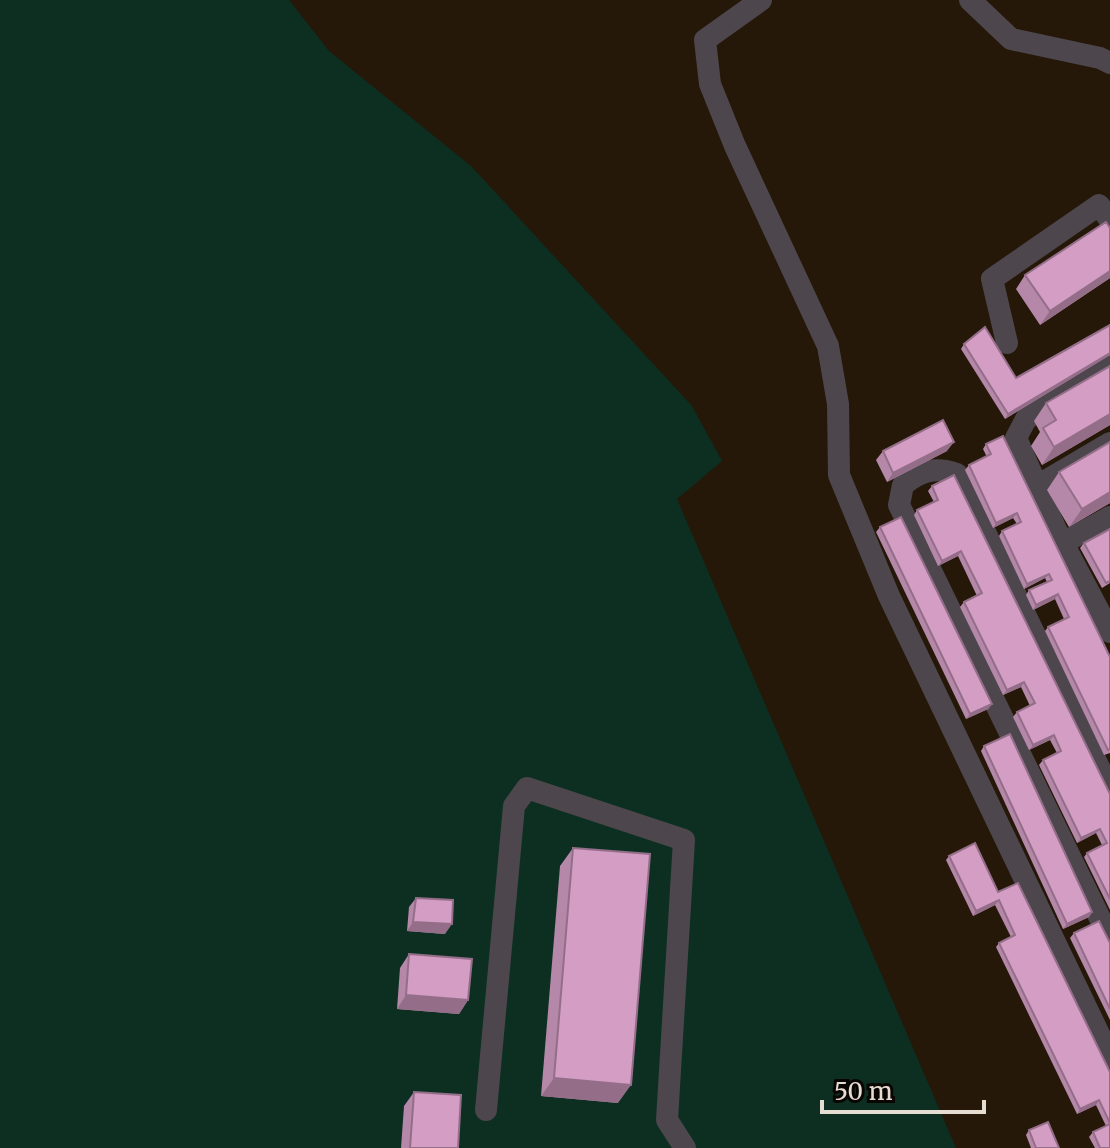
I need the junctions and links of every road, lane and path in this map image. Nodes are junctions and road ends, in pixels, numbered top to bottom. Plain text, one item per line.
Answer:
1 (761, 0) edge
2 (970, 0) edge
3 (1110, 63) edge
4 (1110, 220) edge
5 (1007, 343) dead end
6 (1110, 364) edge
7 (1110, 443) edge
8 (1037, 486) junction
9 (1110, 517) edge
10 (1063, 543) junction
11 (1103, 599) edge
12 (1110, 632) edge
13 (1110, 790) edge
14 (1110, 939) edge
15 (1110, 1057) edge
16 (486, 1110) dead end
17 (685, 1148) edge

1 - 15 street
2 - 3 street
4 - 5 street
6 - 8 street
7 - 8 street
8 - 10 street
9 - 10 street
10 - 11 street
11 - 12 street
13 - 14 street
16 - 17 street

